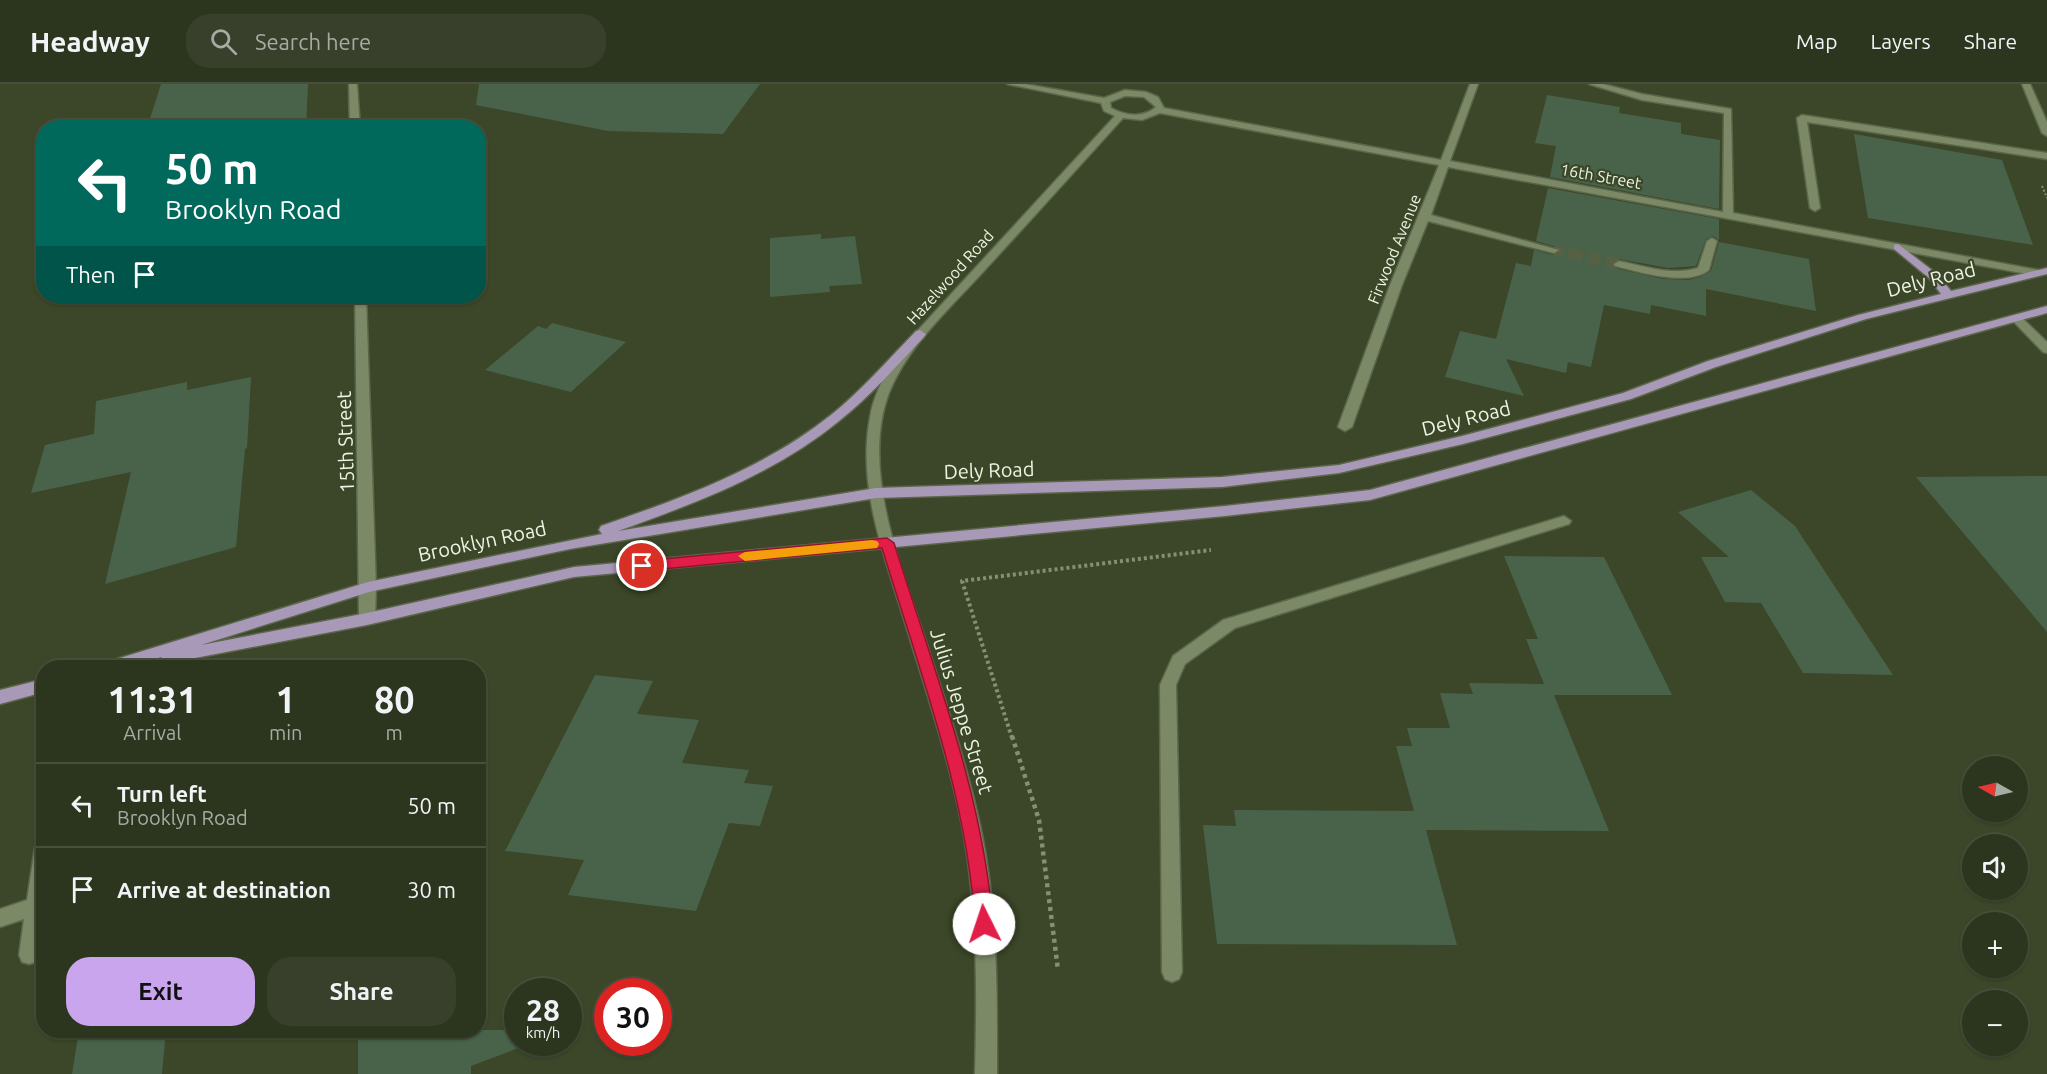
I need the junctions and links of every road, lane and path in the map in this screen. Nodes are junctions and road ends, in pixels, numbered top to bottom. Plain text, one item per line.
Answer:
1 (353, 84) edge
2 (1011, 84) edge
3 (1147, 84) edge
4 (1474, 84) edge
5 (1593, 84) edge
6 (2026, 84) edge
7 (1139, 93) junction
8 (1105, 101) junction
9 (1158, 110) junction
10 (1120, 116) junction
11 (355, 120) edge
12 (2047, 133) edge
13 (2047, 156) edge
14 (1444, 163) junction
15 (1815, 208) dead end
16 (1728, 215) junction
17 (1425, 217) junction
18 (1712, 241) dead end
19 (1898, 247) junction
20 (1554, 250) tunnel mouth
21 (1619, 264) tunnel mouth
22 (2044, 273) edge
23 (1948, 295) junction
24 (360, 303) edge
25 (2047, 309) edge
26 (2016, 318) junction
27 (920, 334) junction
28 (2047, 349) edge
29 (1345, 427) dead end
30 (876, 493) junction
31 (1564, 521) dead end
32 (887, 543) junction
33 (570, 544) junction
34 (369, 587) junction
35 (367, 619) junction
36 (133, 660) edge
37 (157, 660) edge
38 (36, 688) edge
39 (0, 697) edge
40 (36, 906) joint
41 (0, 918) edge
42 (29, 955) dead end
43 (1172, 972) dead end
44 (986, 1074) edge

1 - 11 street
2 - 8 street
3 - 7 street
4 - 14 street, Firwood Avenue
5 - 16 street
6 - 12 street
7 - 8 street
7 - 9 street
8 - 10 street
9 - 10 street
9 - 14 street, 16th Street
10 - 27 street, Hazelwood Road
13 - 15 street
14 - 16 street, 16th Street
14 - 17 street, Firwood Avenue
16 - 19 street, 16th Street
17 - 20 street
17 - 29 street, Firwood Avenue
18 - 21 street
19 - 22 street, 16th Street
19 - 23 main road
22 - 23 main road, Dely Road
23 - 30 main road, Dely Road
24 - 34 street, 15th Street
25 - 26 main road
26 - 28 street
26 - 32 main road
27 - 30 street, Hazelwood Road
27 - 33 main road
30 - 32 street, Hazelwood Road
30 - 33 main road, Brooklyn Road
31 - 43 street
32 - 35 main road
32 - 44 street, Julius Jeppe Street
33 - 34 main road, Brooklyn Road
34 - 35 street, 15th Street
34 - 36 main road, Brooklyn Road
35 - 37 main road
38 - 39 main road
40 - 41 street
40 - 42 street

